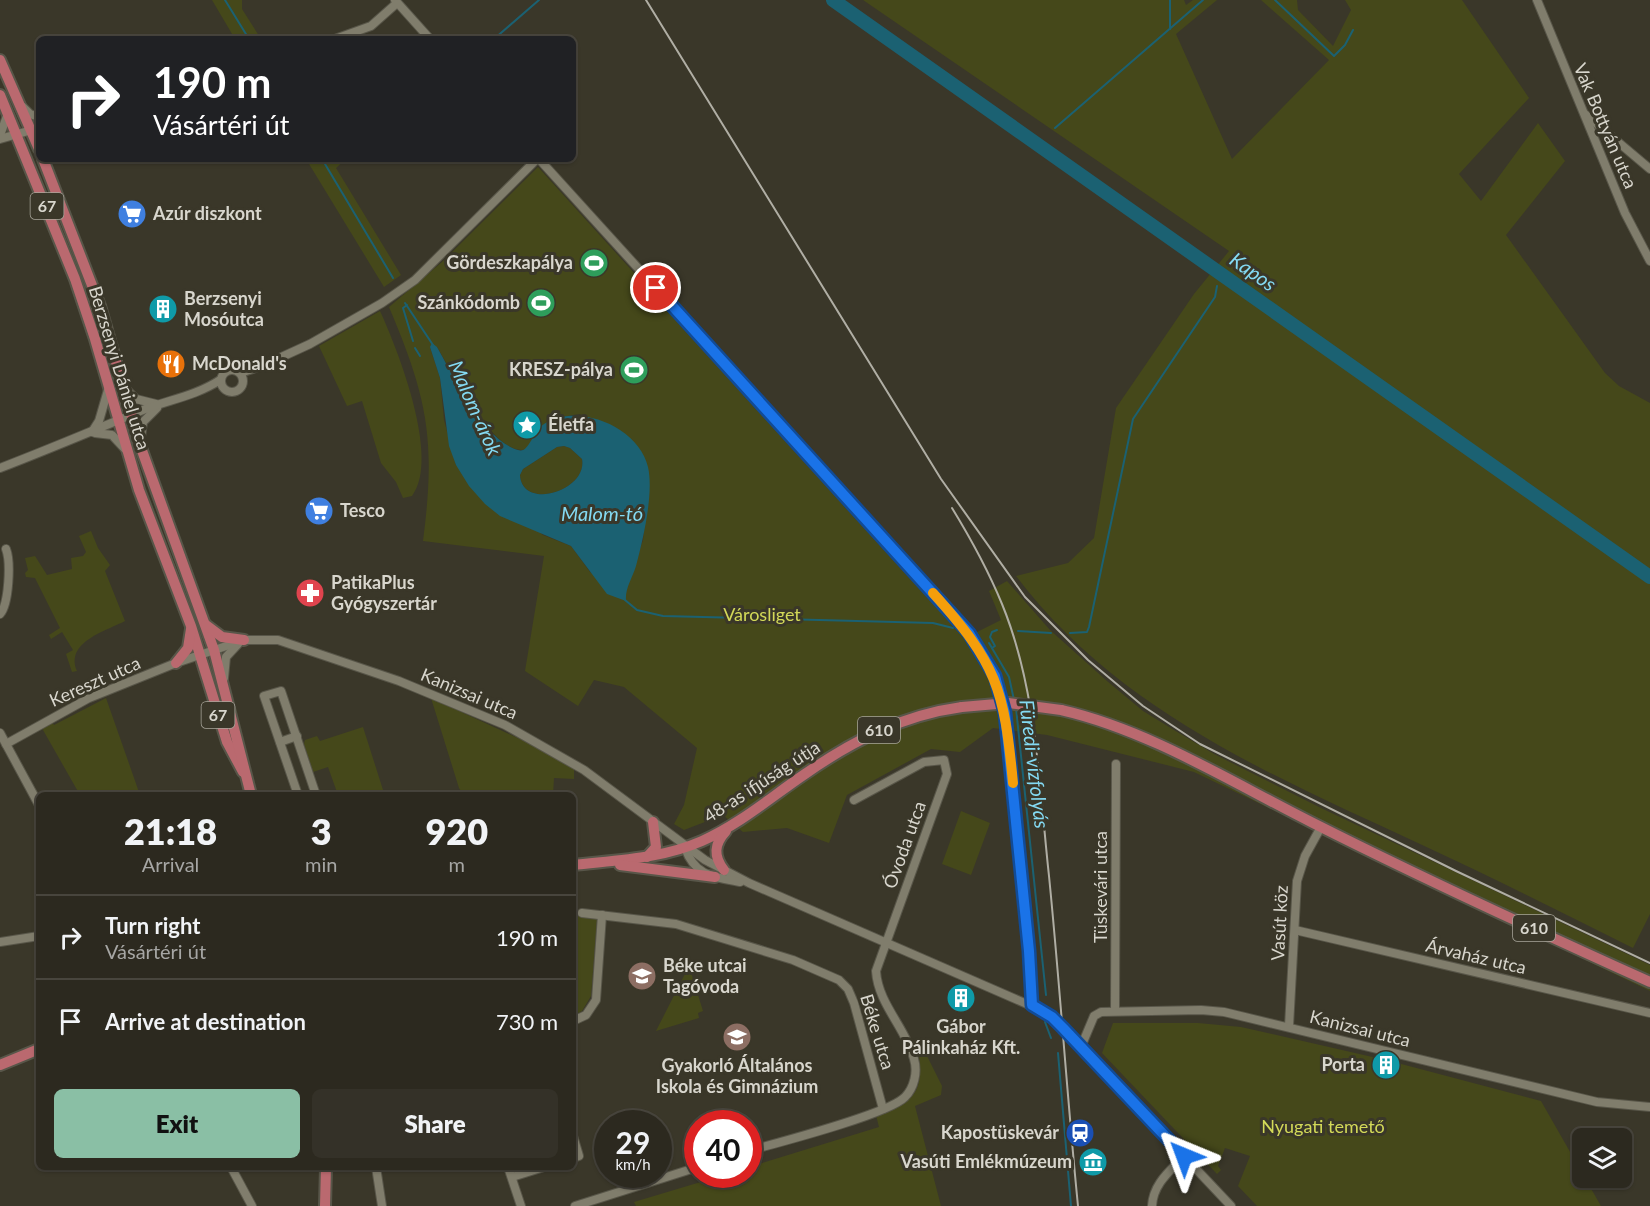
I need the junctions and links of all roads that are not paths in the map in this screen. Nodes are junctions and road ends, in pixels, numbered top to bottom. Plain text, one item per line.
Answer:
1 (1537, 0) edge
2 (396, 2) edge
3 (343, 36) edge
4 (427, 36) edge
5 (0, 60) edge
6 (0, 95) edge
7 (20, 104) junction
8 (7, 111) junction
9 (1583, 112) junction
10 (36, 116) edge
11 (35, 129) edge
12 (17, 135) junction
13 (0, 137) edge
14 (44, 162) edge
15 (49, 162) edge
16 (535, 162) edge
17 (541, 162) edge
18 (1650, 169) edge
19 (49, 172) junction
20 (1650, 261) edge
21 (241, 376) junction
22 (122, 384) junction
23 (221, 384) junction
24 (108, 389) junction
25 (161, 405) junction
26 (131, 415) junction
27 (117, 422) junction
28 (91, 433) junction
29 (140, 446) junction
30 (126, 451) junction
31 (0, 468) edge
32 (6, 549) dead end
33 (0, 614) edge
34 (204, 622) junction
35 (191, 626) junction
36 (244, 640) junction
37 (214, 650) junction
38 (200, 654) junction
39 (176, 663) junction
40 (224, 682) junction
41 (0, 734) edge
42 (297, 736) junction
43 (280, 742) junction
44 (6, 744) junction
45 (1116, 764) dead end
46 (243, 772) junction
47 (250, 792) edge
48 (297, 792) edge
49 (315, 792) edge
50 (36, 799) edge
51 (854, 800) dead end
52 (653, 822) junction
53 (732, 824) junction
54 (1321, 827) junction
55 (685, 848) junction
56 (647, 857) junction
57 (578, 864) edge
58 (724, 870) junction
59 (715, 877) junction
60 (749, 883) junction
61 (582, 913) dead end
62 (602, 915) junction
63 (1295, 930) junction
64 (36, 936) edge
65 (886, 941) junction
66 (0, 942) edge
67 (1650, 982) edge
68 (1032, 1005) junction
69 (1115, 1011) junction
70 (1650, 1013) edge
71 (576, 1020) edge
72 (1289, 1026) junction
73 (1081, 1047) junction
74 (36, 1050) edge
75 (0, 1065) edge
76 (1650, 1107) edge
77 (884, 1109) junction
78 (762, 1148) edge
79 (1184, 1156) junction
80 (233, 1170) edge
81 (326, 1170) edge
82 (376, 1170) edge
83 (509, 1170) edge
84 (534, 1170) edge
85 (684, 1171) edge
86 (512, 1177) junction
87 (252, 1206) edge
88 (325, 1206) edge
89 (382, 1206) edge
90 (521, 1206) edge
91 (575, 1206) edge
92 (1152, 1206) edge
93 (1231, 1206) edge

1 - 9 street, Vak Bottyán utca
2 - 3 street
2 - 4 street
5 - 7 main road
6 - 8 main road, Berzsenyi Dániel utca / 67
7 - 10 street
7 - 11 main road
8 - 12 main road, Berzsenyi Dániel utca / 67
8 - 13 street
9 - 18 street
9 - 20 street, Vak Bottyán utca
11 - 12 street
12 - 13 street
12 - 24 main road, Berzsenyi Dániel utca / 67
14 - 19 main road, Berzsenyi Dániel utca / 67
15 - 19 street
16 - 21 street
17 - 68 street
19 - 22 main road, Berzsenyi Dániel utca / 67
21 - 23 street
21 - 23 street
22 - 25 street
22 - 26 main road, Berzsenyi Dániel utca / 67
23 - 25 street
24 - 27 main road, Berzsenyi Dániel utca / 67
24 - 28 street
25 - 26 street
25 - 29 street
26 - 27 street
26 - 29 main road, Berzsenyi Dániel utca / 67
27 - 28 street
27 - 30 main road, Berzsenyi Dániel utca / 67
28 - 30 street
28 - 31 street
29 - 34 main road, Berzsenyi Dániel utca / 67
30 - 35 main road, Berzsenyi Dániel utca / 67
32 - 33 street
34 - 36 main road
34 - 37 main road, Berzsenyi Dániel utca / 67
35 - 38 main road, Berzsenyi Dániel utca / 67
35 - 39 main road
36 - 37 street, Kanizsai utca
36 - 40 street
36 - 52 street, Kanizsai utca
37 - 38 street, Kanizsai utca
37 - 40 main road, 67
38 - 39 street, Kereszt utca
38 - 46 main road, 67
39 - 44 street, Kereszt utca
40 - 46 main road, 67
41 - 44 street
42 - 43 street
42 - 43 street
42 - 49 street
43 - 48 street
44 - 50 street
45 - 69 street, Tüskevári utca
46 - 47 main road, 67
51 - 65 street, Óvoda utca
52 - 55 street, Kanizsai utca
52 - 56 main road
53 - 54 main road, 48-as ifjúság útja / 610, bridge
53 - 55 main road, 48-as ifjúság útja / 610
53 - 58 main road
54 - 63 street, Vasút köz
54 - 67 main road, 610
55 - 56 main road, 48-as ifjúság útja / 610
55 - 58 street, Kanizsai utca
55 - 59 street, Kanizsai utca
56 - 57 main road, 48-as ifjúság útja / 610
57 - 59 main road
58 - 60 street, Kanizsai utca
59 - 60 street, Kanizsai utca
60 - 65 street, Kanizsai utca
61 - 62 street
62 - 71 street
62 - 77 street, Béke utca
63 - 70 street, Árvaház utca
63 - 72 street, Vasút köz
64 - 66 street
65 - 68 street, Kanizsai utca
65 - 77 street, Béke utca
68 - 73 street, Kanizsai utca
69 - 72 street, Kanizsai utca
69 - 73 street, Kanizsai utca
72 - 76 street, Kanizsai utca
73 - 79 street, Kanizsai utca
74 - 75 main road
77 - 78 street, Béke utca
79 - 92 street
79 - 93 street, Kanizsai utca
80 - 87 street
81 - 88 main road
82 - 89 street
83 - 86 street
84 - 86 street
85 - 91 street
86 - 90 street

